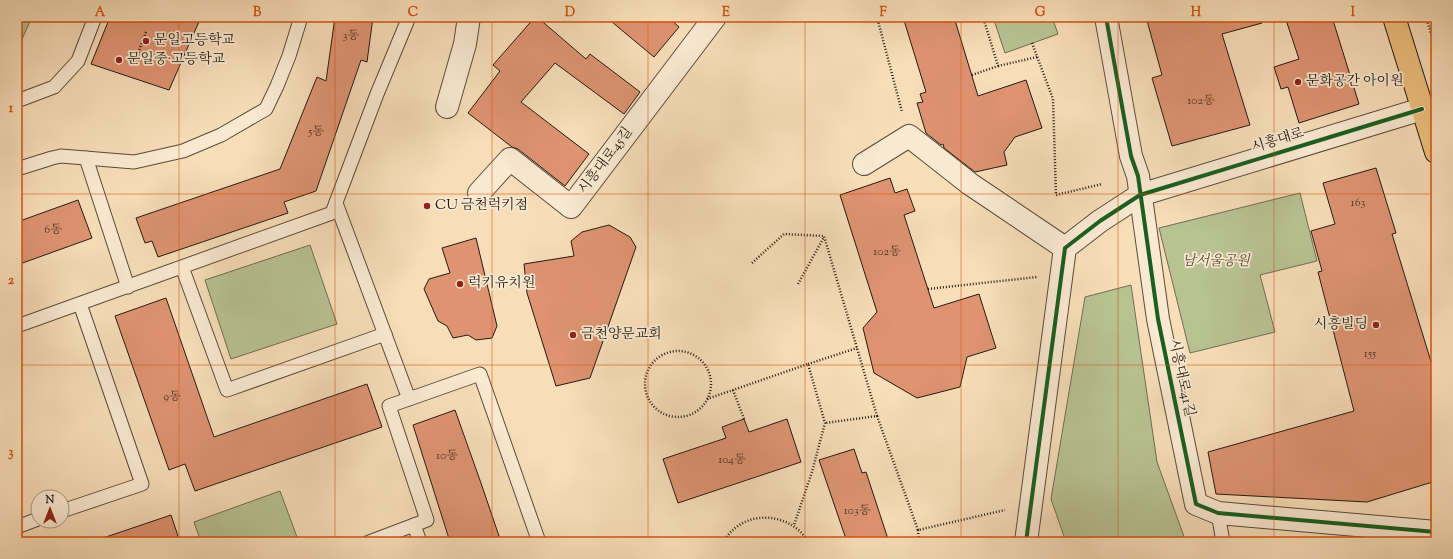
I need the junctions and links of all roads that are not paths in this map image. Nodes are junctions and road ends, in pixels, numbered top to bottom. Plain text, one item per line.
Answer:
1 (95, 17) edge
2 (301, 17) edge
3 (409, 17) edge
4 (469, 17) edge
5 (715, 17) edge
6 (1106, 17) edge
7 (1394, 17) edge
8 (17, 101) edge
9 (447, 107) dead end
10 (1422, 109) junction
11 (1436, 152) edge
12 (86, 158) junction
13 (864, 164) dead end
14 (17, 169) edge
15 (479, 193) dead end
16 (1140, 195) junction
17 (336, 203) junction
18 (1064, 248) junction
19 (182, 267) junction
20 (128, 287) junction
21 (80, 304) junction
22 (17, 326) edge
23 (385, 334) junction
24 (409, 399) junction
25 (70, 508) edge
26 (1218, 513) junction
27 (30, 522) edge
28 (414, 525) junction
29 (17, 526) edge
30 (1436, 532) edge
31 (369, 542) edge
32 (420, 542) edge
33 (539, 542) edge
34 (1026, 542) edge
35 (1223, 542) edge

1 - 8 lane
2 - 12 lane
3 - 17 lane
4 - 9 street
5 - 15 street, 시흥대로45길
6 - 16 street, 시흥대로41길
7 - 10 main road
10 - 11 main road
10 - 16 street, 시흥대로
12 - 14 lane
12 - 20 lane
13 - 18 street
16 - 18 street, 시흥대로
16 - 26 street, 시흥대로41길
17 - 19 lane
17 - 23 lane
18 - 34 street
19 - 20 lane
19 - 23 lane
20 - 21 lane
21 - 22 lane
21 - 25 lane
23 - 24 lane
24 - 28 lane
24 - 33 lane
26 - 30 street, 시흥대로41길
26 - 35 lane
27 - 29 lane
28 - 31 lane
28 - 32 lane

